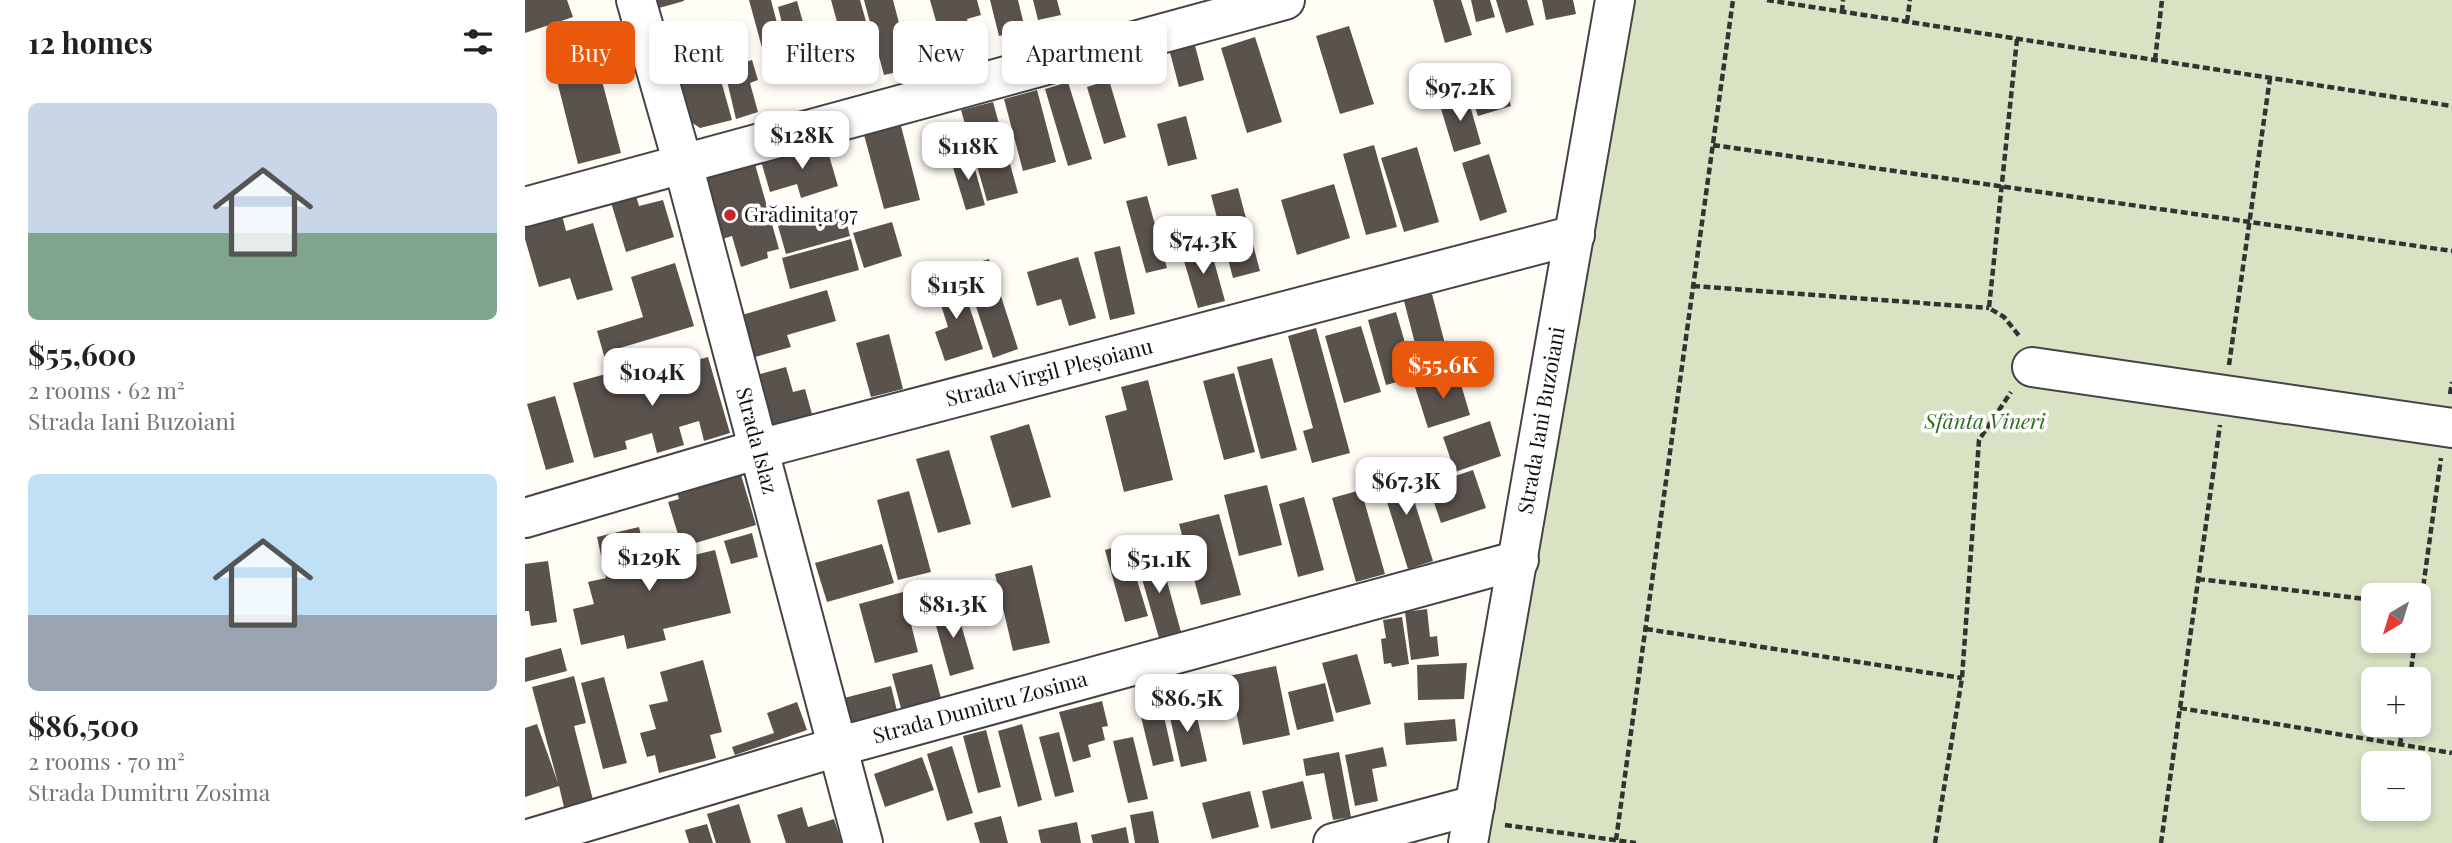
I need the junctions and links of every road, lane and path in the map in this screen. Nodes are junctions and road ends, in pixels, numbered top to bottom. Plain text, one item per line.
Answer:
1 (636, 0) edge
2 (1285, 0) edge
3 (1615, 0) edge
4 (1733, 0) edge
5 (1770, 0) edge
6 (1843, 0) edge
7 (1910, 0) edge
8 (2162, 0) edge
9 (1842, 12) junction
10 (1907, 22) junction
11 (2017, 39) junction
12 (2155, 60) junction
13 (2270, 78) junction
14 (2452, 106) edge
15 (1713, 145) junction
16 (683, 164) junction
17 (2002, 187) junction
18 (525, 207) edge
19 (2249, 221) junction
20 (1575, 235) junction
21 (2452, 251) edge
22 (1693, 286) junction
23 (1989, 309) junction
24 (2032, 367) junction
25 (2452, 382) edge
26 (2225, 395) junction
27 (2449, 427) edge
28 (759, 449) junction
29 (525, 518) edge
30 (1519, 559) junction
31 (2198, 579) junction
32 (2423, 583) edge
33 (2361, 599) edge
34 (1646, 629) junction
35 (1962, 678) junction
36 (2180, 708) junction
37 (2401, 737) edge
38 (2400, 745) junction
39 (837, 747) junction
40 (2452, 753) edge
41 (1490, 815) junction
42 (525, 839) edge
43 (1616, 840) junction
44 (863, 843) edge
45 (1333, 843) edge
46 (1468, 843) edge
47 (1636, 843) edge
48 (1935, 843) edge
49 (2161, 843) edge

1 - 16 street, Strada Islaz
2 - 16 street
3 - 20 street, Strada Iani Buzoiani
4 - 15 path
5 - 9 path
6 - 9 path
7 - 10 path
8 - 12 path
9 - 10 path
10 - 11 path
11 - 12 path
11 - 17 path
12 - 13 path
13 - 14 path
13 - 19 path
15 - 17 path
15 - 22 path
16 - 18 street
16 - 28 street, Strada Islaz
17 - 19 path
17 - 23 path
19 - 21 path
19 - 26 path
20 - 28 street, Strada Virgil Pleșoianu
20 - 30 street, Strada Iani Buzoiani
22 - 23 path
22 - 34 path
23 - 24 path
24 - 26 street
24 - 35 path
25 - 27 path
26 - 27 street
26 - 31 path
27 - 32 path
28 - 29 street, Strada Virgil Pleșoianu
28 - 39 street, Strada Islaz
30 - 39 street, Strada Dumitru Zosima
30 - 41 street, Strada Iani Buzoiani
31 - 33 path
31 - 36 path
34 - 35 path
34 - 43 path
35 - 48 path
36 - 38 path
36 - 49 path
37 - 38 path
38 - 40 path
39 - 42 street, Strada Dumitru Zosima
39 - 44 street, Strada Islaz
41 - 43 path
41 - 45 street
41 - 46 street, Strada Iani Buzoiani
43 - 47 path

